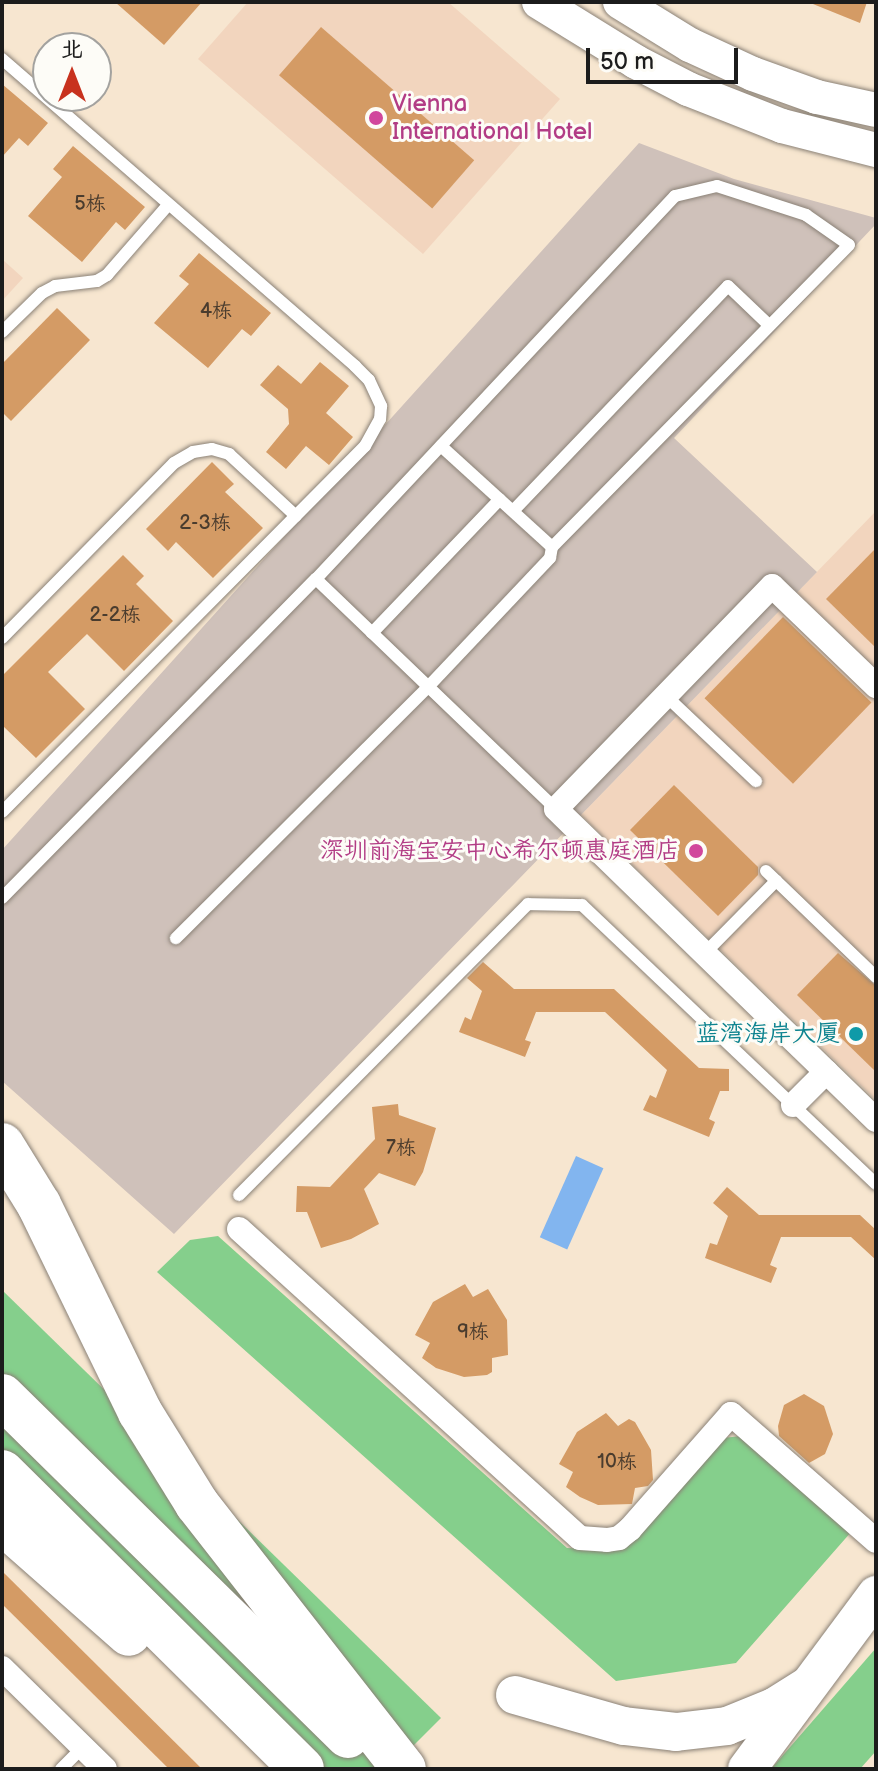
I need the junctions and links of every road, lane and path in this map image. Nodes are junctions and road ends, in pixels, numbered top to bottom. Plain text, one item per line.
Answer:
1 (539, 2) edge
2 (620, 2) edge
3 (2, 59) edge
4 (876, 110) edge
5 (876, 150) edge
6 (168, 205) junction
7 (769, 325) junction
8 (2, 332) edge
9 (441, 446) junction
10 (500, 499) junction
11 (513, 511) junction
12 (296, 516) junction
13 (552, 547) junction
14 (316, 579) junction
15 (372, 633) junction
16 (2, 638) edge
17 (876, 686) edge
18 (428, 687) junction
19 (666, 696) junction
20 (756, 781) dead end
21 (556, 809) junction
22 (2, 812) edge
23 (766, 871) dead end
24 (776, 881) junction
25 (2, 898) edge
26 (176, 938) dead end
27 (704, 954) junction
28 (876, 977) edge
29 (826, 1072) junction
30 (793, 1105) junction
31 (876, 1120) edge
32 (2, 1145) edge
33 (876, 1184) edge
34 (239, 1195) dead end
35 (239, 1229) dead end
36 (2, 1396) edge
37 (2, 1472) edge
38 (2, 1522) edge
39 (876, 1541) edge
40 (876, 1595) edge
41 (2, 1668) edge
42 (806, 1687) junction
43 (515, 1695) dead end
44 (83, 1747) junction
45 (61, 1769) edge
46 (105, 1769) edge
47 (282, 1769) edge
48 (302, 1769) edge
49 (380, 1769) edge
50 (404, 1769) edge
51 (747, 1769) edge

1 - 5 main road
2 - 4 main road
3 - 6 lane
6 - 8 lane
6 - 12 lane
7 - 9 lane
7 - 11 lane
7 - 13 lane
9 - 10 lane
9 - 14 lane
10 - 11 lane
10 - 15 lane
11 - 13 lane
12 - 16 lane
12 - 22 lane
13 - 18 lane
14 - 15 lane
14 - 25 lane
15 - 18 lane
17 - 19 street
18 - 21 lane
18 - 26 lane
19 - 20 lane
19 - 21 street
21 - 27 street
23 - 24 lane
24 - 27 lane
24 - 28 lane
27 - 29 street
29 - 30 street
29 - 31 street
30 - 33 lane
30 - 34 lane
32 - 50 highway
35 - 39 street
36 - 49 highway
37 - 48 highway
38 - 47 highway
40 - 42 main road
41 - 44 street
42 - 43 main road
42 - 51 main road
44 - 45 lane
44 - 46 street

